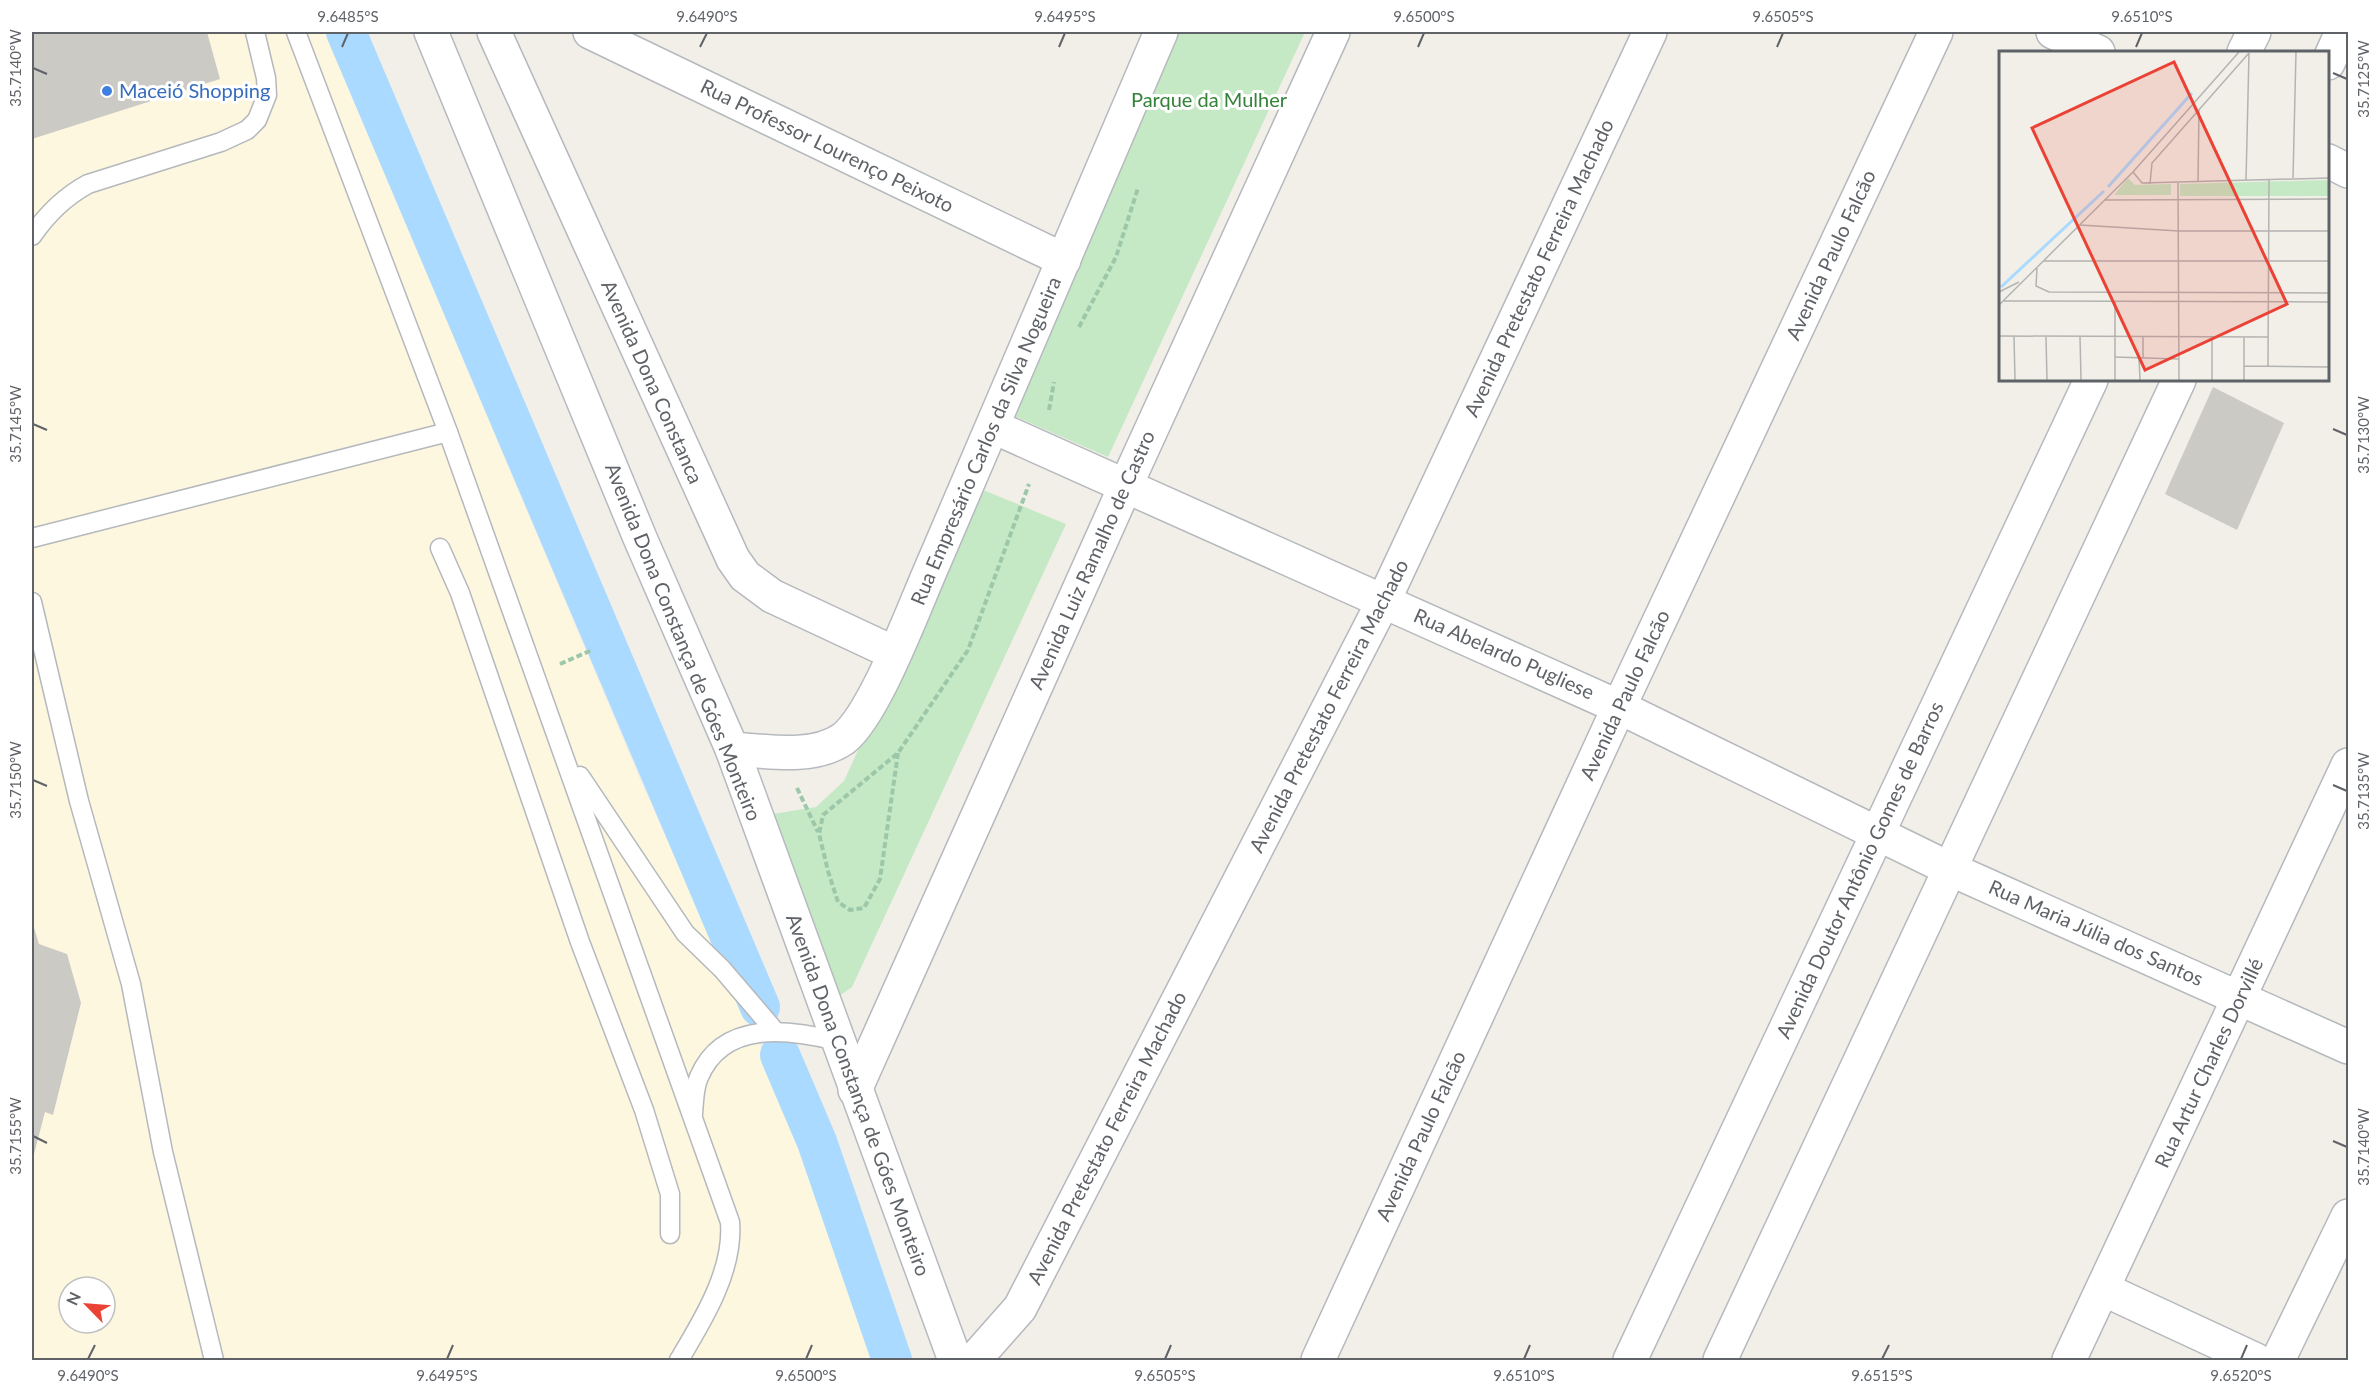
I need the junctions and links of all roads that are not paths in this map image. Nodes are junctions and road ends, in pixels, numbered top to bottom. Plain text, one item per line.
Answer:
1 (255, 32) edge
2 (296, 32) edge
3 (431, 32) edge
4 (590, 32) edge
5 (1161, 32) edge
6 (1333, 32) edge
7 (1650, 32) edge
8 (1936, 32) edge
9 (2053, 32) edge
10 (2254, 32) edge
11 (2342, 32) edge
12 (497, 33) edge
13 (2096, 51) edge
14 (2244, 51) edge
15 (2329, 61) edge
16 (2329, 161) edge
17 (2349, 171) edge
18 (32, 236) edge
19 (1064, 261) junction
20 (2091, 381) edge
21 (2179, 381) edge
22 (994, 427) junction
23 (448, 432) junction
24 (1125, 488) junction
25 (32, 538) edge
26 (440, 548) dead end
27 (1384, 600) junction
28 (32, 602) edge
29 (894, 653) junction
30 (1619, 706) junction
31 (732, 749) junction
32 (566, 757) junction
33 (2349, 765) edge
34 (1878, 833) junction
35 (1950, 869) junction
36 (2240, 997) junction
37 (775, 1031) junction
38 (837, 1041) junction
39 (2349, 1047) edge
40 (855, 1090) junction
41 (692, 1116) junction
42 (2349, 1216) edge
43 (670, 1234) dead end
44 (2103, 1289) junction
45 (214, 1360) edge
46 (679, 1360) edge
47 (955, 1360) edge
48 (974, 1360) edge
49 (1318, 1360) edge
50 (1630, 1360) edge
51 (1719, 1360) edge
52 (2069, 1360) edge
53 (2256, 1360) edge
54 (2278, 1360) edge

1 - 18 lane
2 - 23 lane
3 - 31 street, Avenida Dona Constança de Góes Monteiro
4 - 19 street, Rua Professor Lourenço Peixoto
5 - 19 street, Rua Empresário Carlos da Silva Nogueira
6 - 24 street, Avenida Luiz Ramalho de Castro
7 - 27 street, Avenida Pretestato Ferreira Machado
8 - 30 street, Avenida Paulo Falcão
9 - 13 street
10 - 14 street
11 - 15 street
12 - 29 street, Avenida Dona Constanca
16 - 17 street
19 - 22 street, Rua Empresário Carlos da Silva Nogueira
20 - 34 street, Avenida Doutor Antônio Gomes de Barros
21 - 35 street
22 - 24 street, Rua Abelardo Pugliese
22 - 29 street, Rua Empresário Carlos da Silva Nogueira
23 - 25 lane
23 - 32 lane
24 - 27 street, Rua Abelardo Pugliese
24 - 40 street, Avenida Luiz Ramalho de Castro
26 - 43 lane
27 - 30 street, Rua Abelardo Pugliese
27 - 48 street, Avenida Pretestato Ferreira Machado
28 - 45 lane
29 - 31 street, Rua Empresário Carlos da Silva Nogueira
30 - 34 street, Rua Abelardo Pugliese
30 - 49 street, Avenida Paulo Falcão
31 - 38 street, Avenida Dona Constança de Góes Monteiro
32 - 37 lane
32 - 41 lane
33 - 36 street, Rua Artur Charles Dorvillé
34 - 35 street, Rua Maria Júlia dos Santos
34 - 50 street, Avenida Doutor Antônio Gomes de Barros
35 - 36 street, Rua Maria Júlia dos Santos
35 - 51 street
36 - 39 street, Rua Maria Júlia dos Santos
36 - 44 street, Rua Artur Charles Dorvillé
37 - 38 lane
37 - 41 lane
38 - 40 street, Avenida Dona Constança de Góes Monteiro
40 - 47 street, Avenida Dona Constança de Góes Monteiro
41 - 46 lane
42 - 54 street
44 - 52 street, Rua Artur Charles Dorvillé
44 - 53 street

